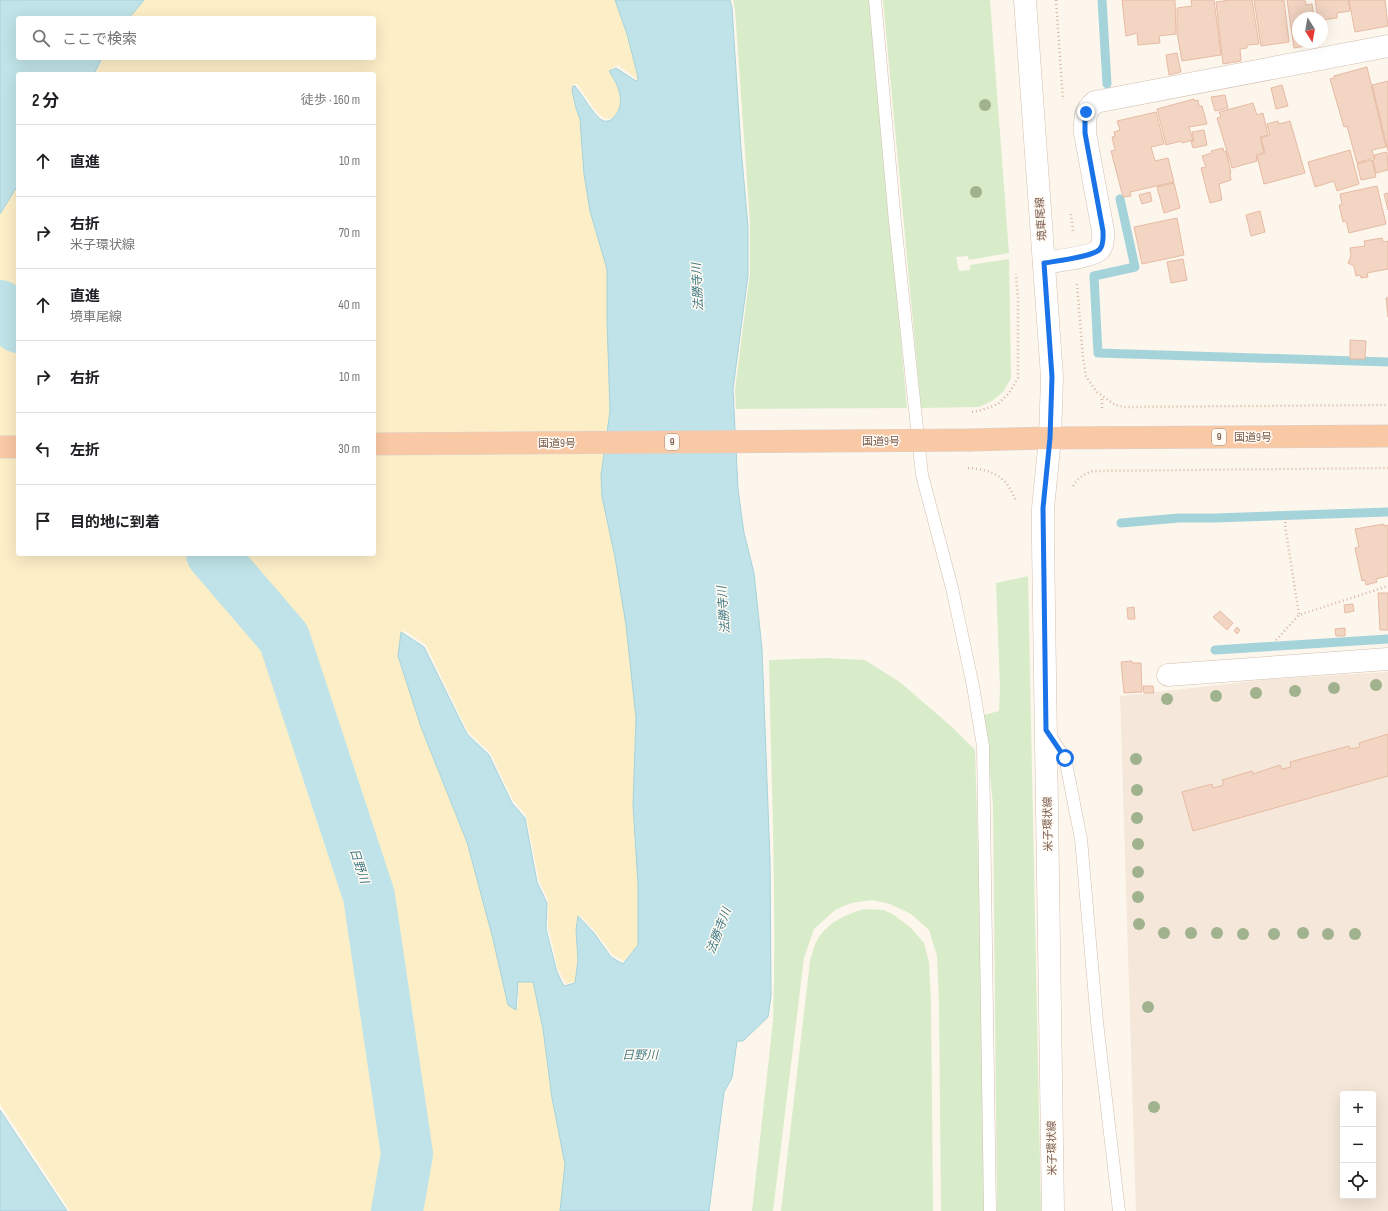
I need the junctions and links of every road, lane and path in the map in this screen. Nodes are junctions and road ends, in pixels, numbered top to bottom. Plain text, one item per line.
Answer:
1 (876, 0) edge
2 (1025, 0) edge
3 (1388, 46) edge
4 (1044, 263) junction
5 (1016, 274) dead end
6 (1076, 278) dead end
7 (1081, 375) dead end
8 (1085, 375) junction
9 (1018, 378) junction
10 (1023, 378) dead end
11 (1102, 396) junction
12 (1388, 405) edge
13 (1102, 408) dead end
14 (969, 412) dead end
15 (1388, 436) edge
16 (1050, 438) junction
17 (376, 444) edge
18 (0, 447) edge
19 (16, 447) edge
20 (1103, 464) dead end
21 (967, 468) dead end
22 (1388, 468) edge
23 (1103, 471) junction
24 (1071, 490) dead end
25 (1017, 502) dead end
26 (1286, 518) dead end
27 (1388, 586) edge
28 (1299, 615) junction
29 (1388, 659) edge
30 (1266, 668) junction
31 (1168, 674) dead end
32 (1046, 730) junction
33 (990, 1211) edge
34 (1053, 1211) edge
35 (1120, 1211) edge

1 - 33 lane
2 - 4 main road, 境車尾線
3 - 4 main road
4 - 16 main road, 境車尾線
5 - 9 path
6 - 8 path
7 - 8 path
8 - 11 path
9 - 10 path
9 - 14 path
11 - 12 path
11 - 13 path
15 - 16 highway, 国道9号 / 9
16 - 17 highway, 国道9号 / 9, bridge
16 - 32 main road, 米子環状線
18 - 19 highway
20 - 23 path
21 - 25 path
22 - 23 path
23 - 24 path
26 - 28 path
27 - 28 path
28 - 30 path
29 - 30 main road
30 - 31 main road
32 - 34 main road, 米子環状線
32 - 35 lane

